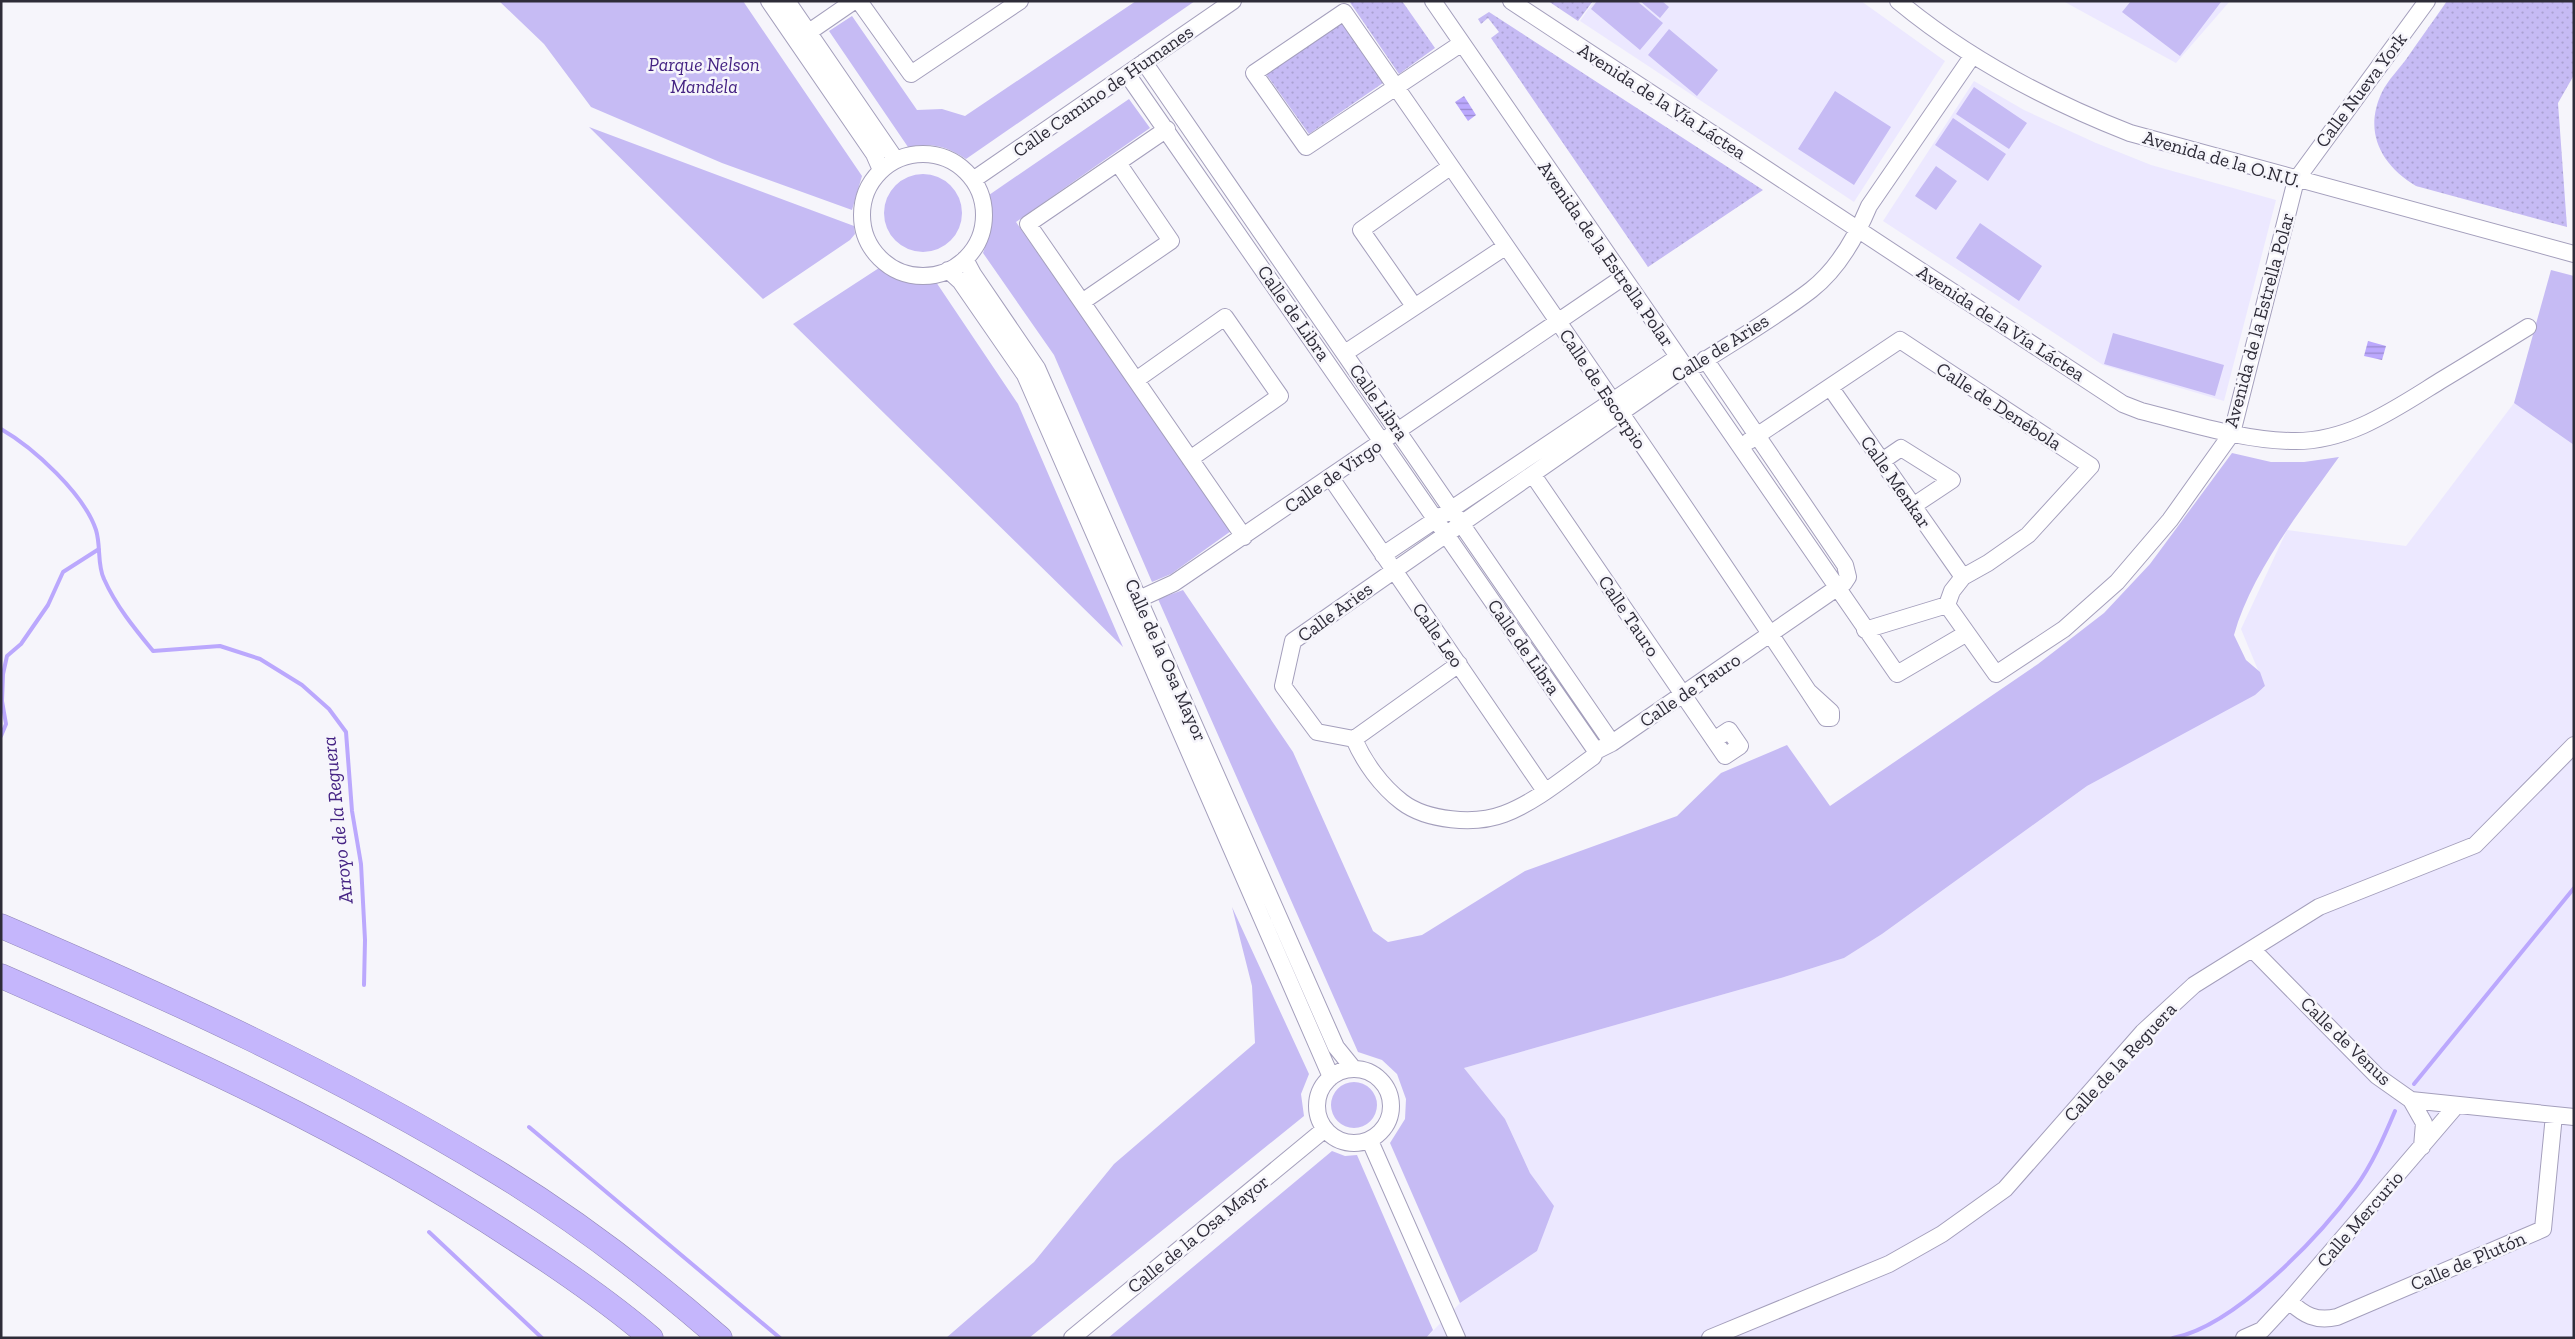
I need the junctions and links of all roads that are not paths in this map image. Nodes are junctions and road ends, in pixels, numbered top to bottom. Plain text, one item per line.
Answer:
1 (769, 1) edge
2 (787, 1) edge
3 (854, 1) edge
4 (859, 1) edge
5 (1020, 1) edge
6 (1233, 1) edge
7 (1433, 1) edge
8 (1511, 1) edge
9 (1898, 1) edge
10 (2427, 1) edge
11 (809, 32) junction
12 (1462, 42) junction
13 (1972, 55) junction
14 (1144, 62) junction
15 (1126, 74) junction
16 (1395, 86) junction
17 (1167, 129) junction
18 (896, 160) junction
19 (1118, 163) junction
20 (1450, 167) junction
21 (881, 170) junction
22 (973, 180) junction
23 (2296, 180) junction
24 (1859, 231) junction
25 (1505, 247) junction
26 (2574, 254) edge
27 (965, 259) junction
28 (948, 270) junction
29 (1622, 278) junction
30 (1082, 302) junction
31 (1414, 306) junction
32 (1558, 321) junction
33 (2528, 327) dead end
34 (1345, 353) junction
35 (1705, 360) junction
36 (1682, 363) junction
37 (1136, 380) junction
38 (1830, 387) junction
39 (1616, 408) junction
40 (1398, 430) junction
41 (2232, 432) junction
42 (1757, 436) junction
43 (1382, 442) junction
44 (1739, 448) junction
45 (1190, 459) junction
46 (1882, 461) junction
47 (1533, 475) junction
48 (1331, 478) junction
49 (1913, 506) junction
50 (1456, 517) junction
51 (1441, 527) junction
52 (1244, 537) junction
53 (1383, 555) junction
54 (1393, 570) junction
55 (1963, 577) junction
56 (1837, 590) junction
57 (1139, 599) junction
58 (1947, 605) junction
59 (1865, 630) junction
60 (1967, 633) junction
61 (1771, 634) junction
62 (1459, 664) junction
63 (1809, 692) dead end
64 (1683, 695) junction
65 (1354, 739) junction
66 (1612, 744) junction
67 (2574, 745) edge
68 (1596, 751) junction
69 (1725, 756) dead end
70 (1545, 791) junction
71 (1, 926) edge
72 (2252, 949) junction
73 (1, 976) edge
74 (1353, 1068) junction
75 (1331, 1077) junction
76 (2411, 1100) junction
77 (2456, 1106) junction
78 (2554, 1115) junction
79 (2574, 1117) edge
80 (1325, 1129) junction
81 (1370, 1141) junction
82 (2422, 1146) junction
83 (2289, 1301) junction
84 (651, 1338) edge
85 (720, 1338) edge
86 (1072, 1338) edge
87 (1457, 1338) edge
88 (1710, 1338) edge
89 (2244, 1338) edge

1 - 21 street
2 - 11 street
3 - 11 street
4 - 5 street
6 - 14 street, Calle Camino de Humanes
7 - 12 street, Avenida de la Estrella Polar
8 - 24 street, Avenida de la Vía Láctea
9 - 13 street, Avenida de la O.N.U.
10 - 23 street, Calle Nueva York
11 - 18 street
12 - 16 street, Calle de Escorpio
12 - 29 street, Avenida de la Estrella Polar
13 - 23 street, Avenida de la O.N.U.
13 - 24 street, Calle de Aries
14 - 15 street, Calle Camino de Humanes
14 - 34 street, Calle Libra
15 - 17 street, Calle de Libra
15 - 22 street, Calle Camino de Humanes
16 - 16 street, Calle de Escorpio
16 - 20 street, Calle de Escorpio
17 - 19 street
17 - 43 street, Calle de Libra
18 - 21 street
18 - 22 street
19 - 30 street
19 - 30 street
20 - 25 street, Calle de Escorpio
20 - 31 street
21 - 28 street
22 - 27 street
23 - 26 street, Avenida de la O.N.U.
23 - 41 street, Avenida de la Estrella Polar
24 - 35 street, Calle de Aries
24 - 41 street, Avenida de la Vía Láctea
25 - 31 street
25 - 32 street, Calle de Escorpio
27 - 28 street
27 - 57 street, Calle de la Osa Mayor
28 - 75 street, Calle de la Osa Mayor
29 - 32 street, Calle de Virgo
29 - 36 street, Avenida de la Estrella Polar
30 - 37 street
31 - 34 street
32 - 39 street, Calle de Escorpio
32 - 40 street, Calle de Virgo
33 - 41 street, Avenida de la Vía Láctea
34 - 40 street, Calle Libra
35 - 36 street, Calle de Aries
35 - 42 street
36 - 39 street, Calle de Aries
36 - 44 street, Avenida de la Estrella Polar
37 - 45 street
37 - 45 street
38 - 42 street, Calle de Denébola
38 - 46 street, Calle Menkar
38 - 55 street, Calle de Denébola
39 - 47 street, Calle de Aries
39 - 50 street, Calle de Aries
39 - 61 street, Calle de Escorpio
40 - 43 street, Calle de Virgo
40 - 50 street, Calle Libra
41 - 60 street, Avenida de la Estrella Polar
42 - 44 street, Calle de Denébola
42 - 56 street
43 - 48 street, Calle de Virgo
43 - 51 street, Calle de Libra
44 - 56 street, Avenida de la Estrella Polar
45 - 52 street
46 - 49 street, Calle Menkar
46 - 49 street
47 - 50 street, Calle de Aries
47 - 64 street, Calle Tauro
48 - 52 street, Calle de Virgo
48 - 53 street, Calle Leo
49 - 55 street, Calle Menkar
50 - 51 street, Calle de Aries
50 - 66 street, Calle Libra
51 - 53 street, Calle de Aries
51 - 54 street, Calle de Aries
51 - 68 street, Calle de Libra
52 - 57 street, Calle de Virgo
53 - 54 street, Calle Leo
54 - 62 street, Calle Leo
54 - 65 street, Calle Aries
55 - 58 street, Calle de Denébola
56 - 59 street, Avenida de la Estrella Polar
56 - 61 street, Calle de Tauro
57 - 74 street, Calle de la Osa Mayor
58 - 59 street
58 - 60 street, Avenida de la Estrella Polar
59 - 60 street, Avenida de la Estrella Polar
61 - 63 street, Calle de Escorpio
61 - 64 street, Calle de Tauro
62 - 65 street
62 - 70 street, Calle Leo
64 - 66 street, Calle de Tauro
64 - 69 street, Calle Tauro
65 - 70 street
66 - 68 street, Calle de Tauro
67 - 72 street, Calle de la Reguera
68 - 70 street, Calle de Tauro
71 - 85 highway
72 - 76 street, Calle de Venus
72 - 88 street, Calle de la Reguera
73 - 84 highway
74 - 75 street
74 - 81 street
75 - 80 street
76 - 77 street, Calle de Venus
76 - 82 street
77 - 78 street, Calle de Venus
77 - 82 street, Calle Mercurio
78 - 79 street, Calle de Venus
78 - 83 street, Calle de Plutón
80 - 81 street
80 - 86 street, Calle de la Osa Mayor
81 - 87 street
82 - 83 street, Calle Mercurio
83 - 89 street, Calle Mercurio

